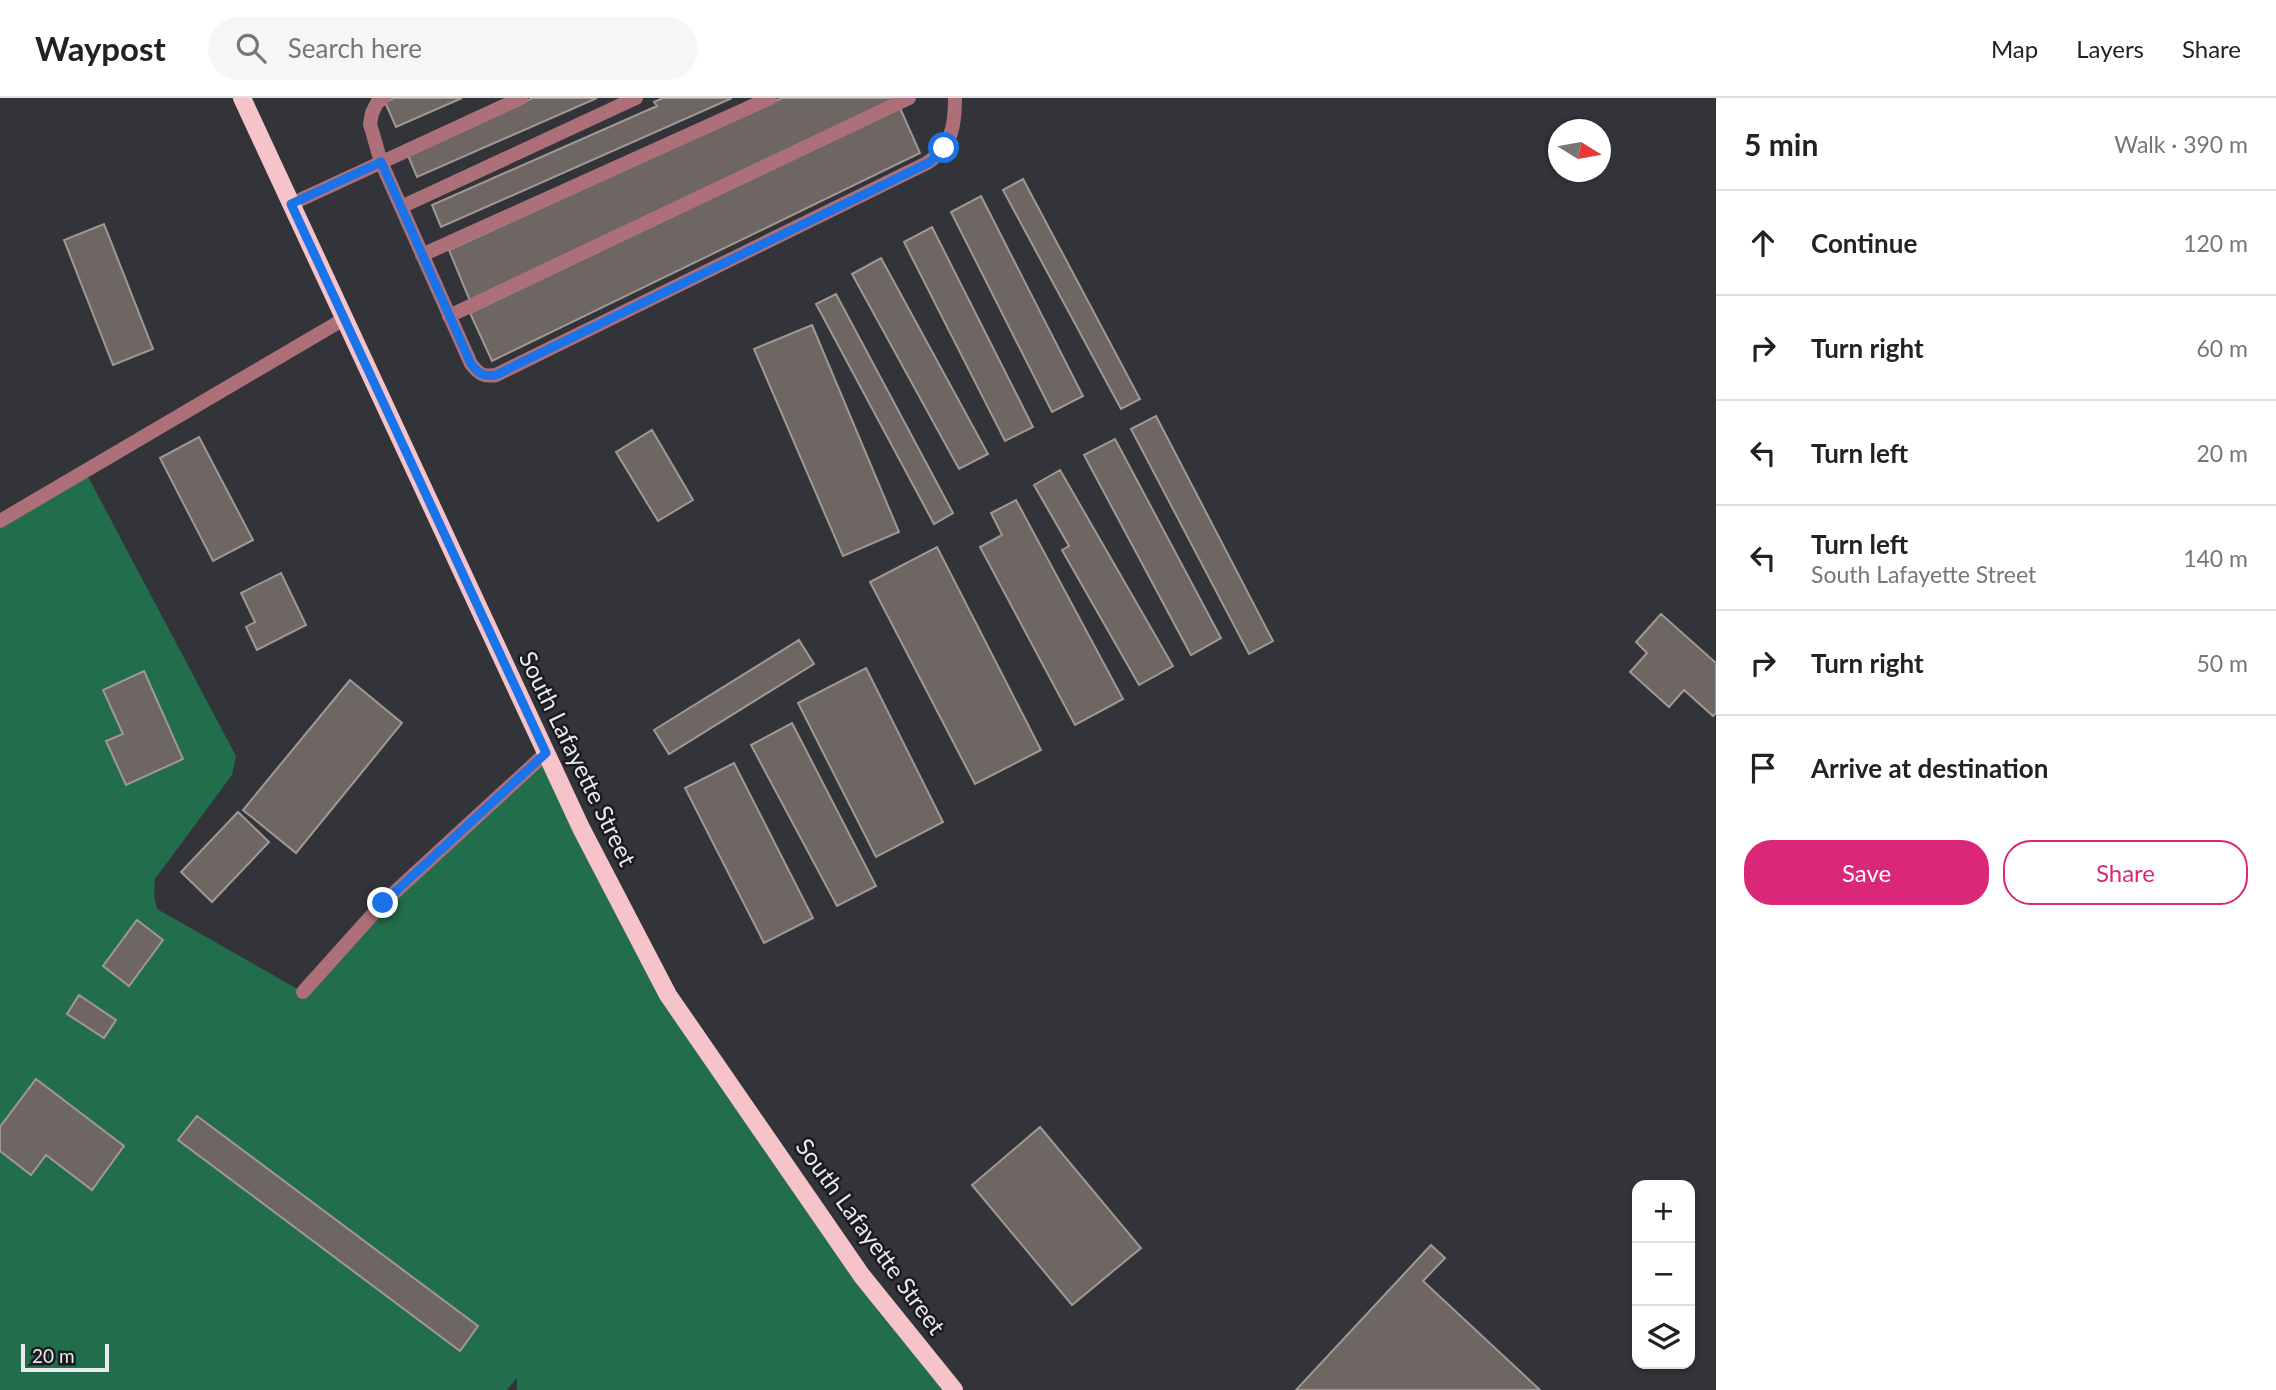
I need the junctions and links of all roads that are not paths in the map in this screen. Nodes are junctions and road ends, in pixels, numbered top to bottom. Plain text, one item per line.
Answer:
1 (242, 98) edge
2 (383, 98) edge
3 (521, 98) edge
4 (636, 98) edge
5 (770, 98) edge
6 (909, 98) edge
7 (955, 98) edge
8 (381, 162) junction
9 (291, 204) junction
10 (401, 207) junction
11 (422, 255) junction
12 (449, 316) junction
13 (344, 319) junction
14 (0, 521) edge
15 (546, 753) junction
16 (303, 992) dead end
17 (954, 1390) edge

1 - 9 main road, South Lafayette Street
2 - 8 street
3 - 8 street
4 - 10 street
5 - 11 street
6 - 12 street
7 - 12 street
8 - 9 street
8 - 10 street
9 - 13 main road, South Lafayette Street
10 - 11 street
11 - 12 street
13 - 14 street
13 - 15 main road, South Lafayette Street
15 - 16 street
15 - 17 main road, South Lafayette Street

